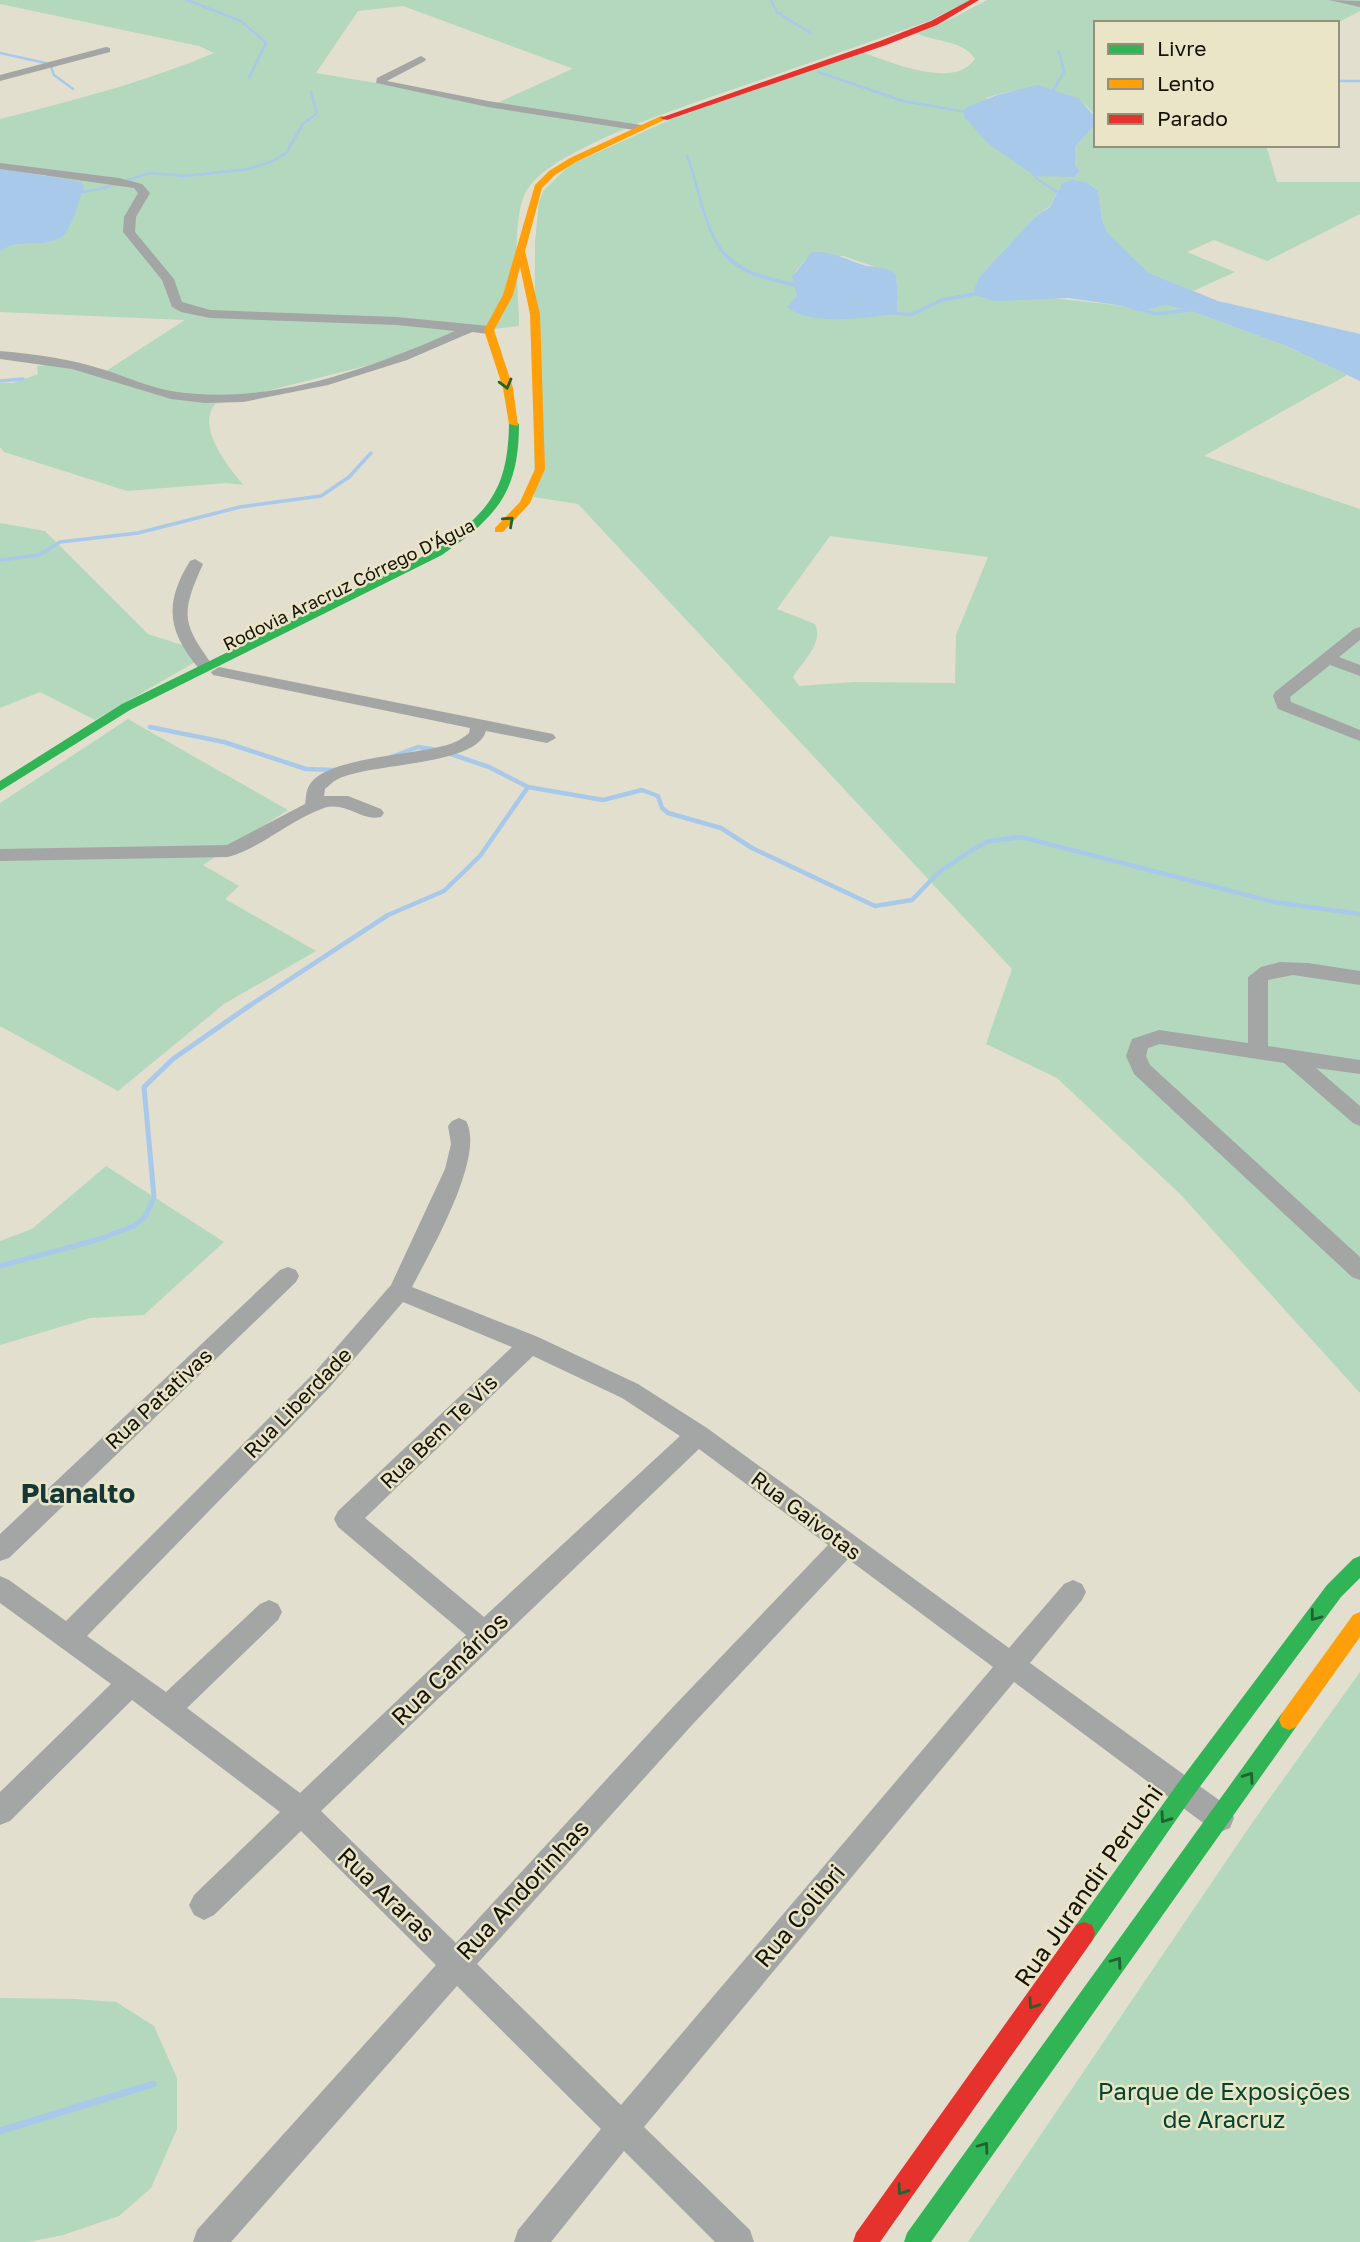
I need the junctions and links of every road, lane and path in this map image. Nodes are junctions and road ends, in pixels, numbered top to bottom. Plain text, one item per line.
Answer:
1 (975, 0) edge
2 (1334, 0) edge
3 (1360, 4) edge
4 (106, 50) dead end
5 (421, 59) dead end
6 (0, 78) edge
7 (641, 128) junction
8 (0, 166) edge
9 (522, 252) junction
10 (535, 314) junction
11 (498, 315) junction
12 (471, 328) junction
13 (489, 330) junction
14 (536, 347) junction
15 (508, 352) junction
16 (0, 355) edge
17 (486, 539) dead end
18 (471, 550) dead end
19 (194, 564) dead end
20 (1360, 632) edge
21 (1327, 659) junction
22 (213, 669) junction
23 (1360, 671) edge
24 (479, 723) junction
25 (1360, 736) edge
26 (547, 738) dead end
27 (0, 787) edge
28 (0, 802) edge
29 (314, 805) junction
30 (375, 813) dead end
31 (0, 855) edge
32 (1360, 978) edge
33 (1258, 1050) junction
34 (1288, 1055) junction
35 (1360, 1067) edge
36 (1360, 1118) edge
37 (459, 1126) dead end
38 (1360, 1272) edge
39 (288, 1276) dead end
40 (399, 1291) junction
41 (530, 1344) junction
42 (698, 1435) junction
43 (845, 1545) junction
44 (0, 1550) edge
45 (1360, 1565) edge
46 (0, 1588) edge
47 (1073, 1592) dead end
48 (269, 1612) dead end
49 (1360, 1621) edge
50 (485, 1634) junction
51 (68, 1637) junction
52 (1010, 1666) junction
53 (130, 1684) junction
54 (167, 1709) junction
55 (1182, 1793) junction
56 (0, 1811) edge
57 (302, 1812) junction
58 (1220, 1818) junction
59 (204, 1905) dead end
60 (456, 1963) junction
61 (623, 2127) junction
62 (208, 2242) edge
63 (530, 2242) edge
64 (738, 2242) edge
65 (865, 2242) edge
66 (916, 2242) edge

1 - 7 main road, Rodovia Aracruz Córrego D'Água
2 - 3 street
4 - 6 street
5 - 7 street
7 - 9 main road, Rodovia Aracruz Córrego D'Água
8 - 12 street
9 - 10 main road, Rodovia Aracruz Córrego D'Água
9 - 11 main road, Rodovia Aracruz Córrego D'Água
10 - 11 main road
10 - 14 main road, Rodovia Aracruz Córrego D'Água
11 - 13 main road, Rodovia Aracruz Córrego D'Água
12 - 13 street
12 - 16 street
13 - 15 main road, Rodovia Aracruz Córrego D'Água
14 - 15 main road
17 -> 14 main road, Rodovia Aracruz Córrego D'Água
15 -> 22 main road, Rodovia Aracruz Córrego D'Água
18 - 22 main road, Rodovia Aracruz Córrego D'Água
19 - 22 street
20 - 21 street
21 - 23 street
21 - 25 street
22 - 24 street
22 - 27 main road, Rodovia Aracruz Córrego D'Água
22 - 28 main road, Rodovia Aracruz Córrego D'Água
24 - 26 street
24 - 29 street
29 - 30 street
29 - 31 street
32 - 33 street
33 - 34 street
33 - 38 street
34 - 35 street
34 - 36 street
37 - 40 street, Rua Liberdade
39 - 44 street, Rua Patativas
40 - 41 street, Rua Gaivotas
40 - 51 street, Rua Liberdade
41 - 42 street, Rua Gaivotas
41 - 50 street, Rua Bem Te Vis
42 - 43 street, Rua Gaivotas
42 - 50 street, Rua Canários
43 - 52 street, Rua Gaivotas
43 - 60 street, Rua Andorinhas
45 -> 55 main road, Rua Jurandir Peruchi
46 - 51 street, Rua Araras
47 - 52 street, Rua Colibri
48 - 54 street
58 -> 49 main road
50 - 57 street, Rua Canários
51 - 53 street, Rua Araras
52 - 55 street, Rua Gaivotas
52 - 61 street, Rua Colibri
53 - 54 street, Rua Araras
53 - 56 street
54 - 57 street, Rua Araras
55 - 58 street, Rua Gaivotas
55 -> 65 main road, Rua Jurandir Peruchi
57 - 59 street, Rua Canários
57 - 60 street, Rua Araras
66 -> 58 main road
60 - 61 street, Rua Araras
60 - 62 street, Rua Andorinhas
61 - 63 street, Rua Colibri
61 - 64 street, Rua Araras

